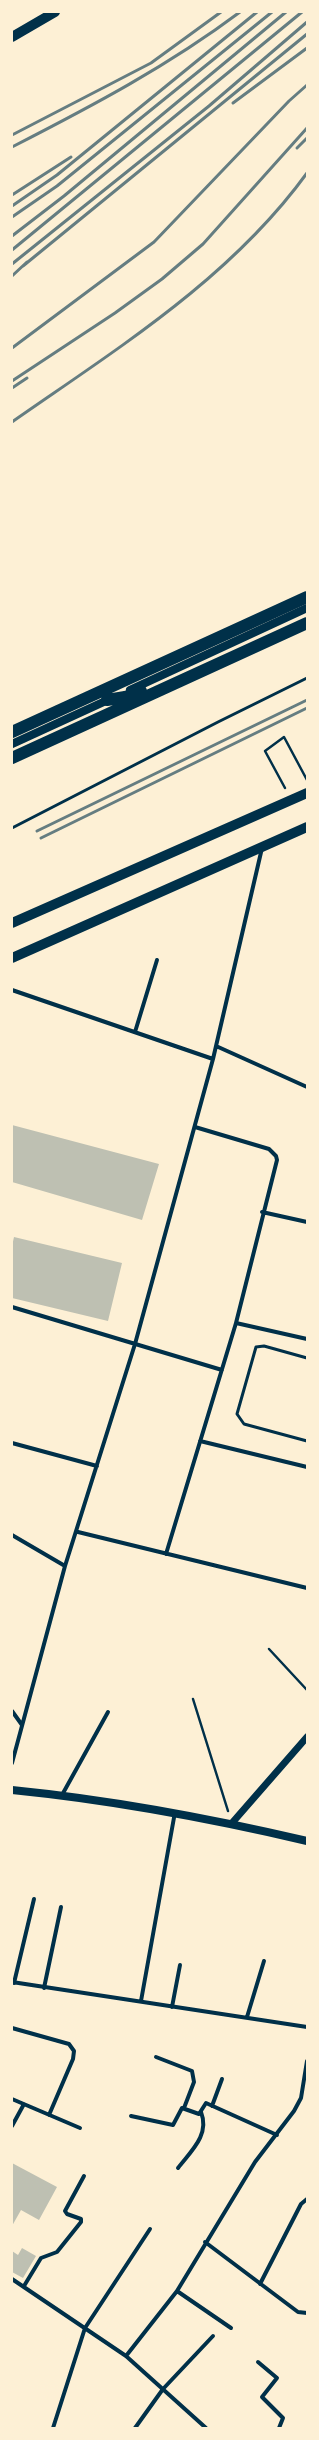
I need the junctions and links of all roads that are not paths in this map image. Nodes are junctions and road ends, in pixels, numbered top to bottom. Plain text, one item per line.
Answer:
1 (55, 12) edge
2 (12, 37) edge
3 (307, 597) edge
4 (307, 608) edge
5 (307, 614) edge
6 (307, 623) edge
7 (307, 678) edge
8 (107, 700) junction
9 (12, 732) edge
10 (12, 744) edge
11 (12, 758) edge
12 (307, 794) edge
13 (307, 827) edge
14 (12, 828) edge
15 (263, 846) junction
16 (12, 924) edge
17 (12, 958) edge
18 (156, 960) dead end
19 (12, 990) edge
20 (135, 1032) junction
21 (216, 1046) junction
22 (214, 1059) junction
23 (307, 1087) edge
24 (195, 1127) junction
25 (262, 1212) junction
26 (307, 1222) edge
27 (12, 1307) edge
28 (236, 1323) junction
29 (307, 1339) edge
30 (135, 1344) junction
31 (307, 1358) edge
32 (222, 1370) junction
33 (200, 1441) junction
34 (307, 1441) edge
35 (12, 1443) edge
36 (97, 1466) junction
37 (307, 1467) edge
38 (78, 1532) junction
39 (12, 1535) edge
40 (166, 1554) junction
41 (66, 1566) junction
42 (307, 1588) edge
43 (12, 1711) edge
44 (108, 1712) dead end
45 (22, 1725) junction
46 (307, 1737) edge
47 (12, 1763) edge
48 (12, 1790) edge
49 (62, 1795) junction
50 (175, 1812) junction
51 (232, 1823) junction
52 (307, 1841) edge
53 (34, 1899) dead end
54 (61, 1907) dead end
55 (264, 1961) dead end
56 (180, 1965) dead end
57 (13, 1983) edge
58 (44, 1988) junction
59 (142, 2002) junction
60 (172, 2007) junction
61 (247, 2017) junction
62 (307, 2027) edge
63 (12, 2028) edge
64 (156, 2057) dead end
65 (307, 2061) edge
66 (222, 2079) dead end
67 (12, 2099) edge
68 (24, 2104) junction
69 (212, 2106) junction
70 (184, 2108) junction
71 (201, 2112) junction
72 (49, 2115) junction
73 (131, 2116) dead end
74 (12, 2126) edge
75 (80, 2128) dead end
76 (277, 2135) junction
77 (178, 2168) dead end
78 (84, 2176) dead end
79 (307, 2199) edge
80 (150, 2229) dead end
81 (205, 2242) junction
82 (12, 2279) edge
83 (260, 2284) junction
84 (24, 2286) junction
85 (177, 2291) junction
86 (307, 2313) edge
87 (86, 2328) junction
88 (232, 2328) dead end
89 (214, 2336) dead end
90 (126, 2356) junction
91 (258, 2362) dead end
92 (163, 2389) junction
93 (205, 2427) edge
94 (52, 2428) edge
95 (135, 2428) edge
96 (279, 2428) edge

1 - 2 main road
3 - 9 highway
4 - 8 main road
5 - 8 highway
6 - 11 highway
7 - 14 lane
8 - 10 main road
12 - 16 main road
13 - 15 main road
15 - 17 main road
15 - 21 street
18 - 20 street
19 - 20 street
20 - 22 street
21 - 22 street
21 - 23 street
22 - 24 street
24 - 25 street
24 - 30 street
25 - 26 street
25 - 28 street
27 - 30 street
28 - 29 street
28 - 32 street
30 - 32 street
30 - 36 street
31 - 34 lane
32 - 33 street
33 - 37 street
33 - 40 street
35 - 36 street
36 - 38 street
38 - 40 street
38 - 41 street
39 - 41 street
40 - 42 street
41 - 45 street
43 - 45 street
44 - 49 street
45 - 47 street
46 - 51 street
48 - 49 main road
49 - 50 main road
50 - 51 main road
50 - 59 street
51 - 52 main road
53 - 57 street
54 - 58 street
55 - 61 street
56 - 60 street
57 - 58 street
58 - 59 street
59 - 60 street
60 - 61 street
61 - 62 street
63 - 72 street
64 - 70 street
65 - 76 street
66 - 69 street
67 - 68 street
68 - 72 street
68 - 74 street
69 - 71 street
69 - 76 street
70 - 71 street
70 - 73 street
71 - 77 street
72 - 75 street
76 - 81 street
78 - 84 street
79 - 83 street
80 - 87 street
81 - 83 street
81 - 85 street
82 - 84 street
83 - 86 street
84 - 87 street
85 - 88 street
85 - 90 street
87 - 90 street
87 - 94 street
89 - 92 street
90 - 92 street
91 - 96 street
92 - 93 street
92 - 95 street

